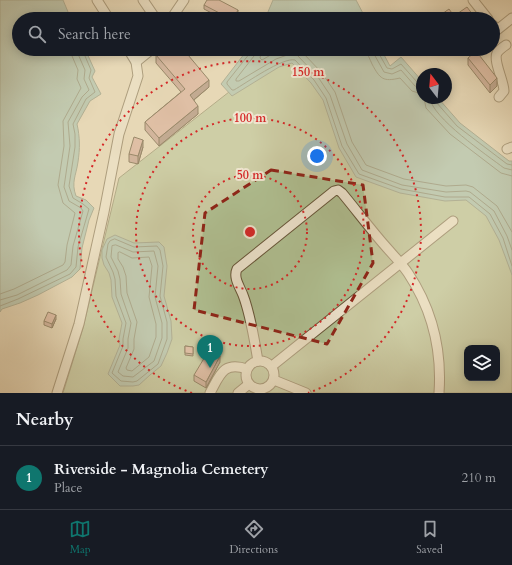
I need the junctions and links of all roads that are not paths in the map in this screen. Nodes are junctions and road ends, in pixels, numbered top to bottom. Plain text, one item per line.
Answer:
1 (97, 0) edge
2 (143, 0) edge
3 (184, 0) edge
4 (473, 0) edge
5 (105, 12) edge
6 (151, 12) edge
7 (176, 12) edge
8 (482, 12) edge
9 (512, 18) edge
10 (500, 27) edge
11 (506, 45) dead end
12 (500, 50) edge
13 (132, 56) edge
14 (143, 56) edge
15 (496, 56) edge
16 (136, 62) junction
17 (499, 97) dead end
18 (453, 221) dead end
19 (400, 263) junction
20 (258, 361) junction
21 (272, 366) junction
22 (247, 369) junction
23 (274, 380) junction
24 (249, 384) junction
25 (263, 391) edge
26 (57, 393) edge
27 (210, 393) edge
28 (238, 393) edge
29 (306, 393) edge
30 (439, 393) edge

1 - 5 street
2 - 6 street
3 - 7 street
4 - 8 street
9 - 10 street
11 - 12 street
13 - 16 street
14 - 16 street
15 - 17 street
16 - 26 street
18 - 19 street
19 - 20 street
19 - 21 street
19 - 30 street
20 - 21 street
20 - 22 street
21 - 23 street
22 - 24 street
22 - 27 street
23 - 25 street
23 - 29 street
24 - 25 street
24 - 28 street

